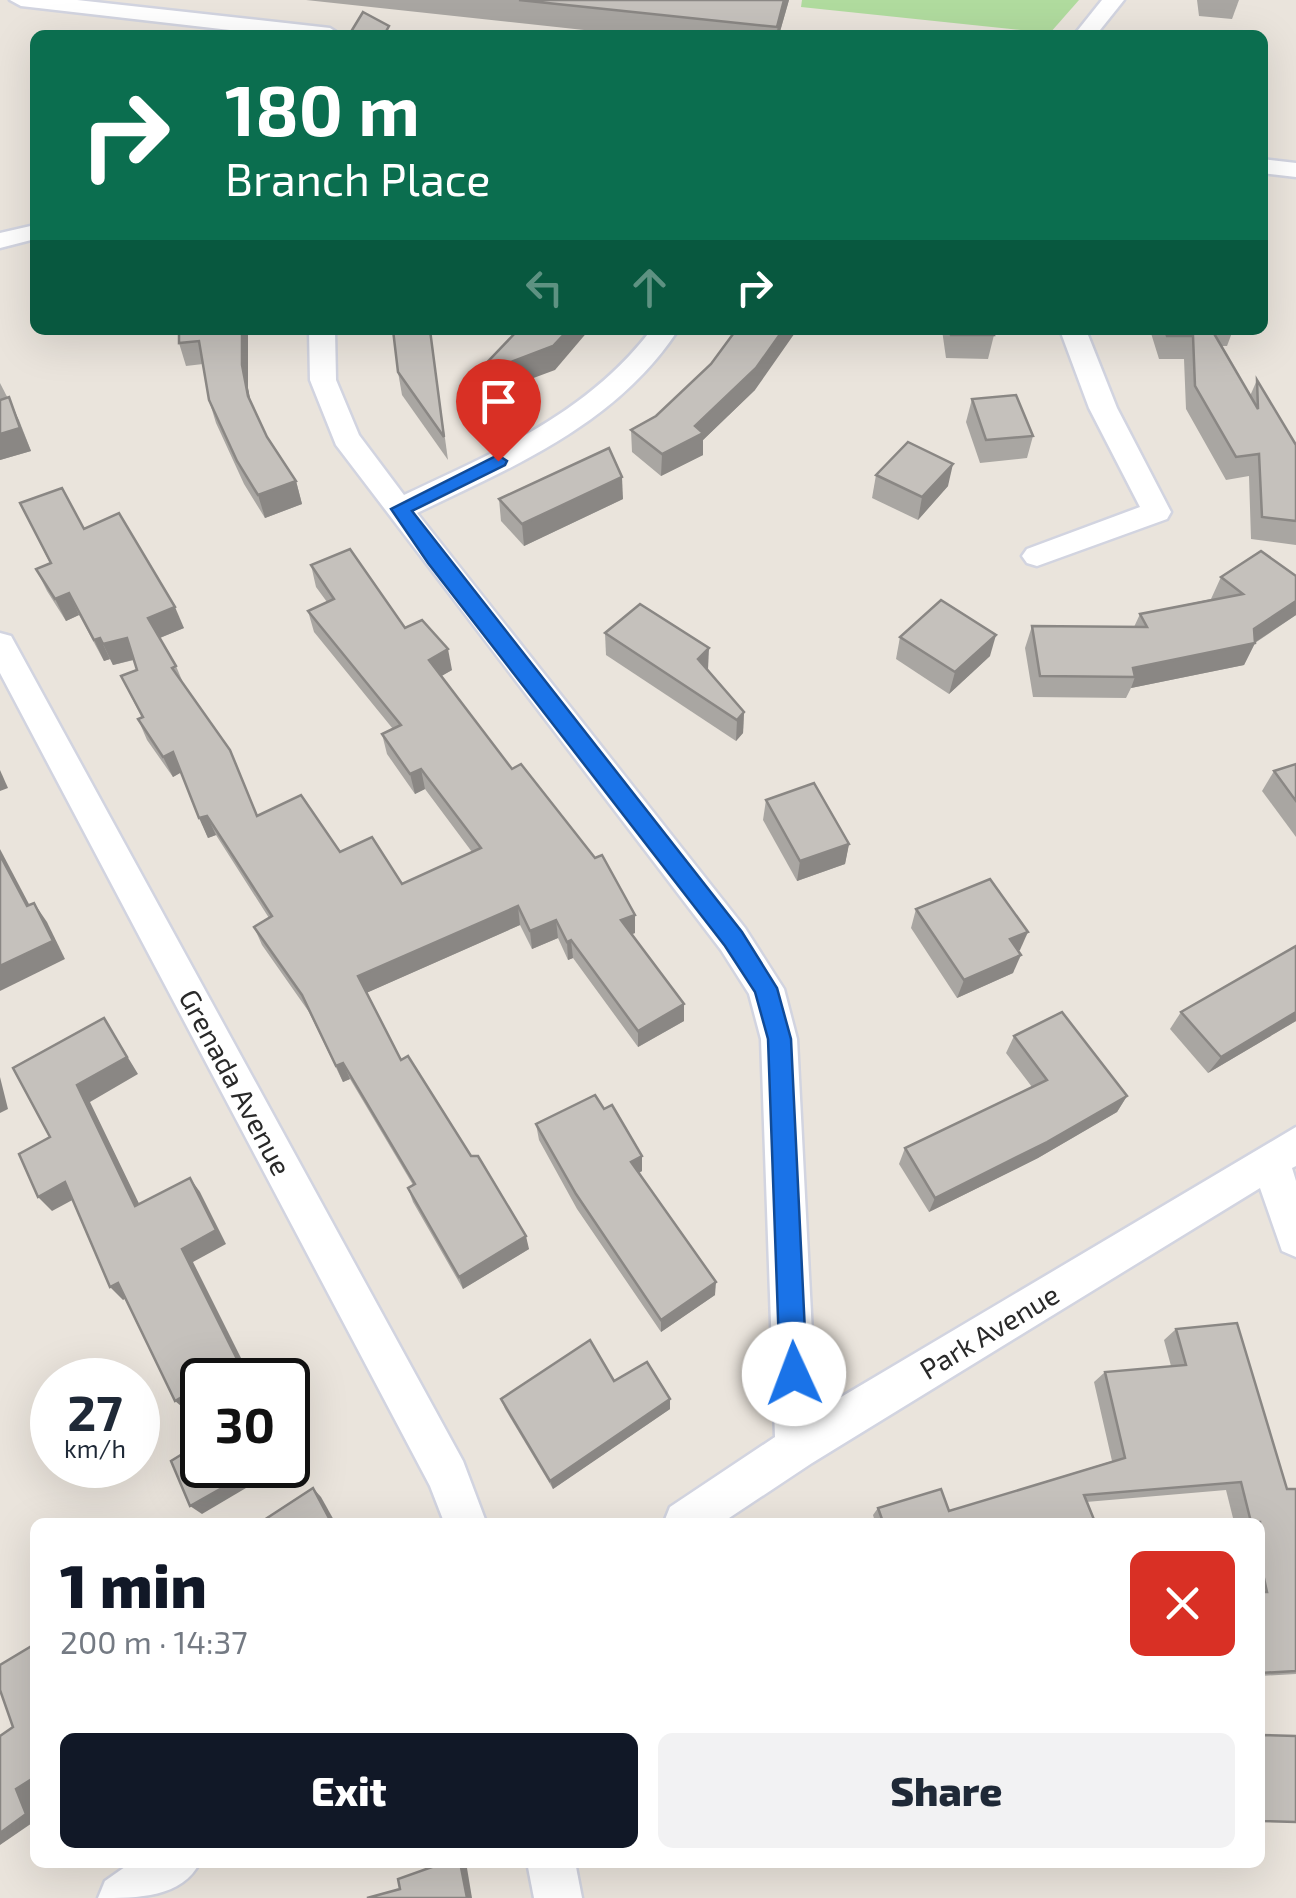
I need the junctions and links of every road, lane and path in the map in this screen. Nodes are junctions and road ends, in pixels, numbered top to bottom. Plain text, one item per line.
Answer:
1 (21, 0) edge
2 (1113, 0) edge
3 (286, 30) edge
4 (1090, 30) edge
5 (1268, 167) edge
6 (1296, 170) edge
7 (30, 233) edge
8 (0, 241) edge
9 (322, 335) edge
10 (663, 335) edge
11 (1075, 335) edge
12 (400, 509) junction
13 (1036, 556) dead end
14 (0, 644) edge
15 (1283, 1153) edge
16 (1296, 1238) edge
17 (797, 1448) junction
18 (464, 1518) edge
19 (691, 1518) edge
20 (167, 1868) edge
21 (552, 1868) edge
22 (122, 1898) edge
23 (558, 1898) edge

1 - 3 street
2 - 4 street
5 - 6 street
7 - 8 street
9 - 12 street
10 - 12 street
11 - 13 street
12 - 17 street
14 - 18 street, Grenada Avenue
15 - 16 street
15 - 17 street, Park Avenue
17 - 19 street, Park Avenue
20 - 22 street
21 - 23 street

